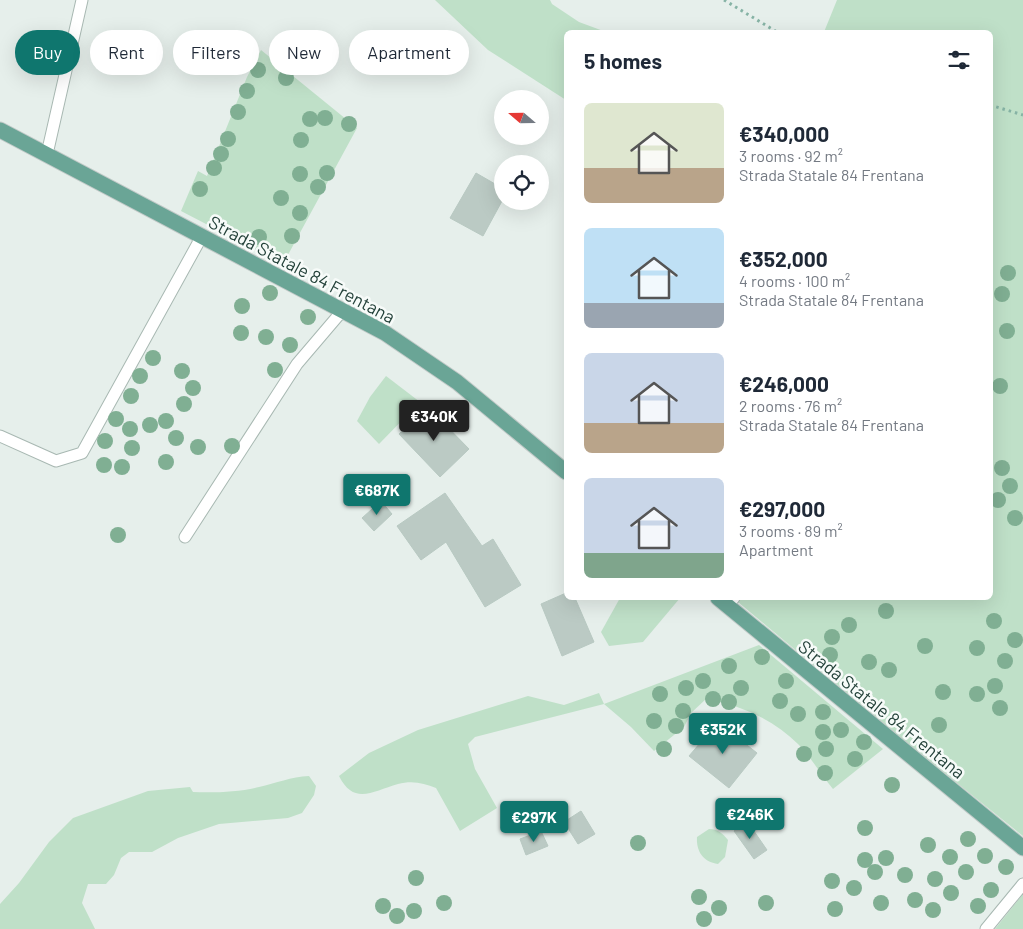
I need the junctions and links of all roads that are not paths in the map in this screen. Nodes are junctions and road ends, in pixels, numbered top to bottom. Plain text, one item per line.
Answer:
1 (82, 0) edge
2 (0, 130) edge
3 (47, 154) junction
4 (202, 236) junction
5 (343, 310) junction
6 (0, 436) edge
7 (564, 470) edge
8 (185, 537) dead end
9 (726, 600) edge
10 (1023, 848) edge
11 (1023, 884) edge
12 (986, 929) edge

1 - 3 lane
2 - 3 main road, Strada Statale 84 Frentana
3 - 4 main road, Strada Statale 84 Frentana
4 - 5 main road, Strada Statale 84 Frentana
4 - 6 lane
5 - 7 main road, Strada Statale 84 Frentana
5 - 8 lane
9 - 10 main road, Strada Statale 84 Frentana
11 - 12 lane

